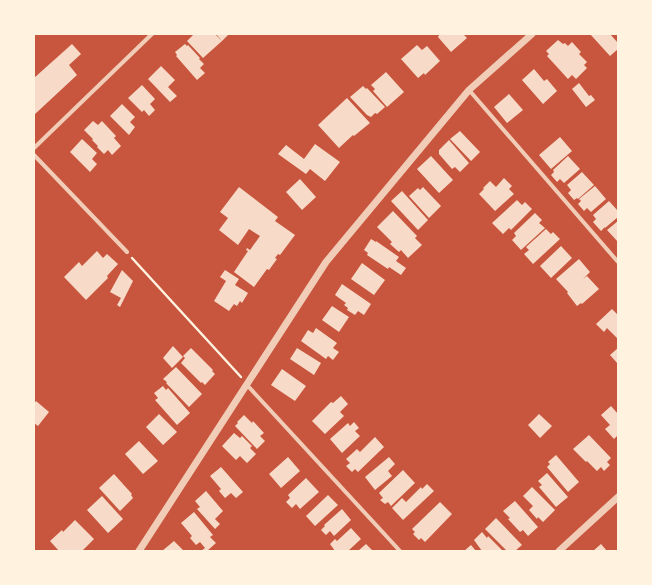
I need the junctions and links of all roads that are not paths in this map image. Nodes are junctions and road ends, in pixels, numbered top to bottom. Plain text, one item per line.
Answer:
1 (152, 34) edge
2 (532, 34) edge
3 (469, 90) junction
4 (34, 148) edge
5 (34, 155) edge
6 (127, 252) road end
7 (618, 262) edge
8 (247, 385) junction
9 (618, 497) edge
10 (138, 551) edge
11 (400, 551) edge
12 (559, 551) edge

1 - 4 street
2 - 3 street
3 - 7 street
3 - 8 street
5 - 6 street
8 - 10 street
8 - 11 street
9 - 12 street

